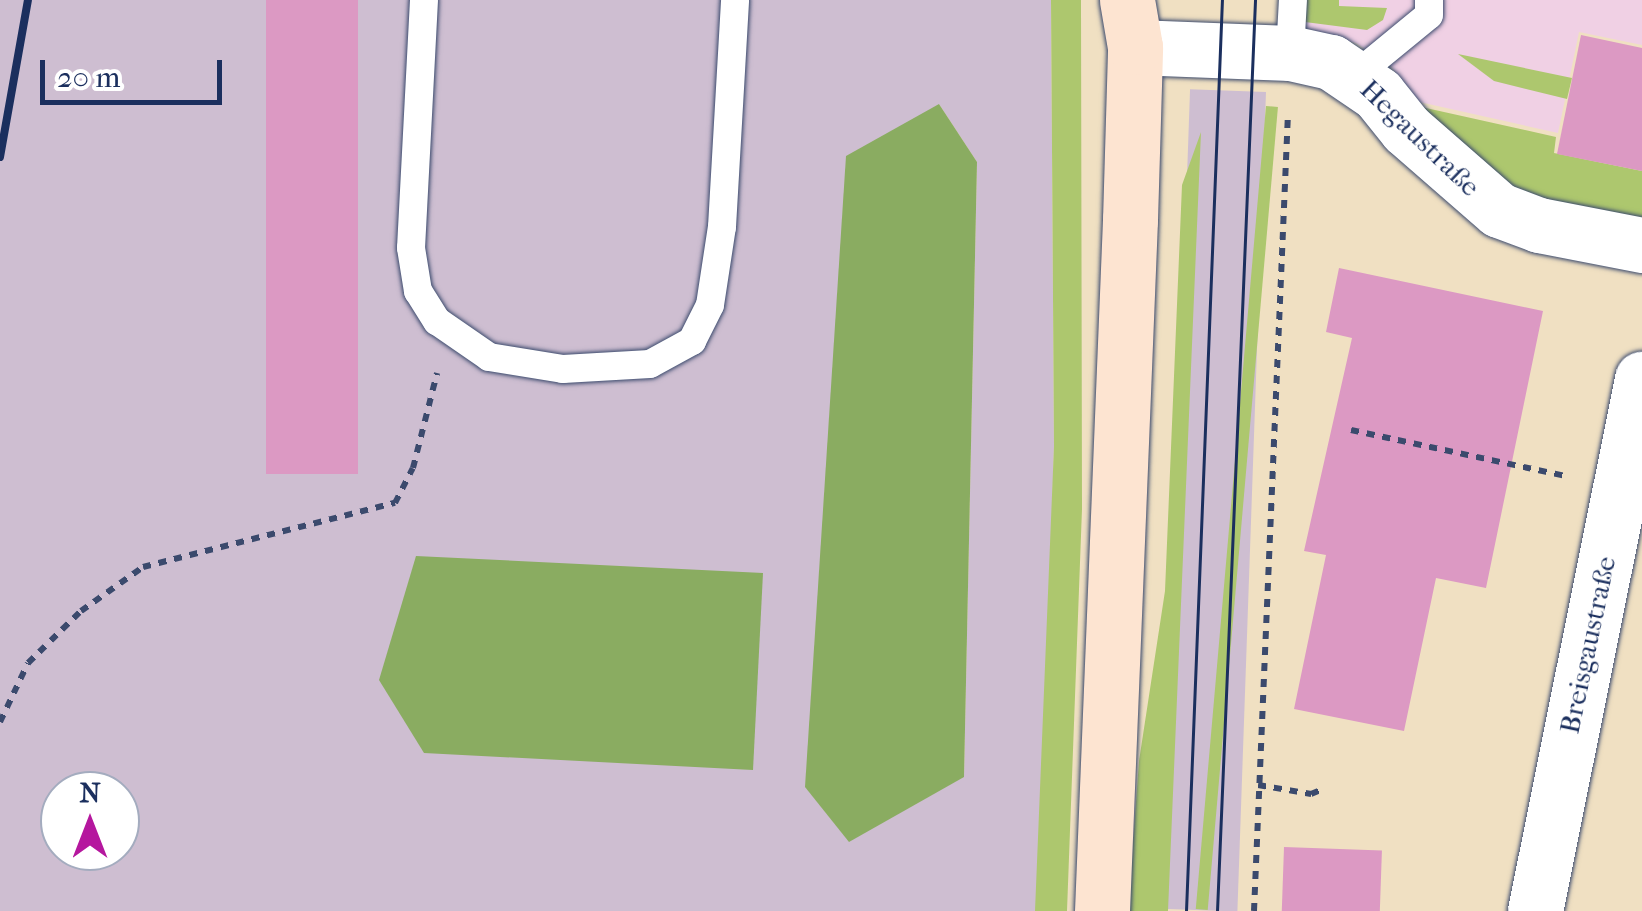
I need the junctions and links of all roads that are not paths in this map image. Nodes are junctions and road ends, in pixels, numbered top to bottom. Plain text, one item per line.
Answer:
1 (424, 0) edge
2 (735, 0) edge
3 (1429, 0) edge
4 (1138, 16) edge
5 (1291, 26) edge
6 (1356, 76) junction
7 (1642, 245) edge
8 (1642, 380) edge
9 (1102, 911) edge
10 (1535, 911) edge

1 - 2 lane
3 - 6 lane
4 - 5 street, Hegaustraße
4 - 9 street
5 - 6 street, Hegaustraße
6 - 7 street, Hegaustraße
8 - 10 street, Breisgaustraße

